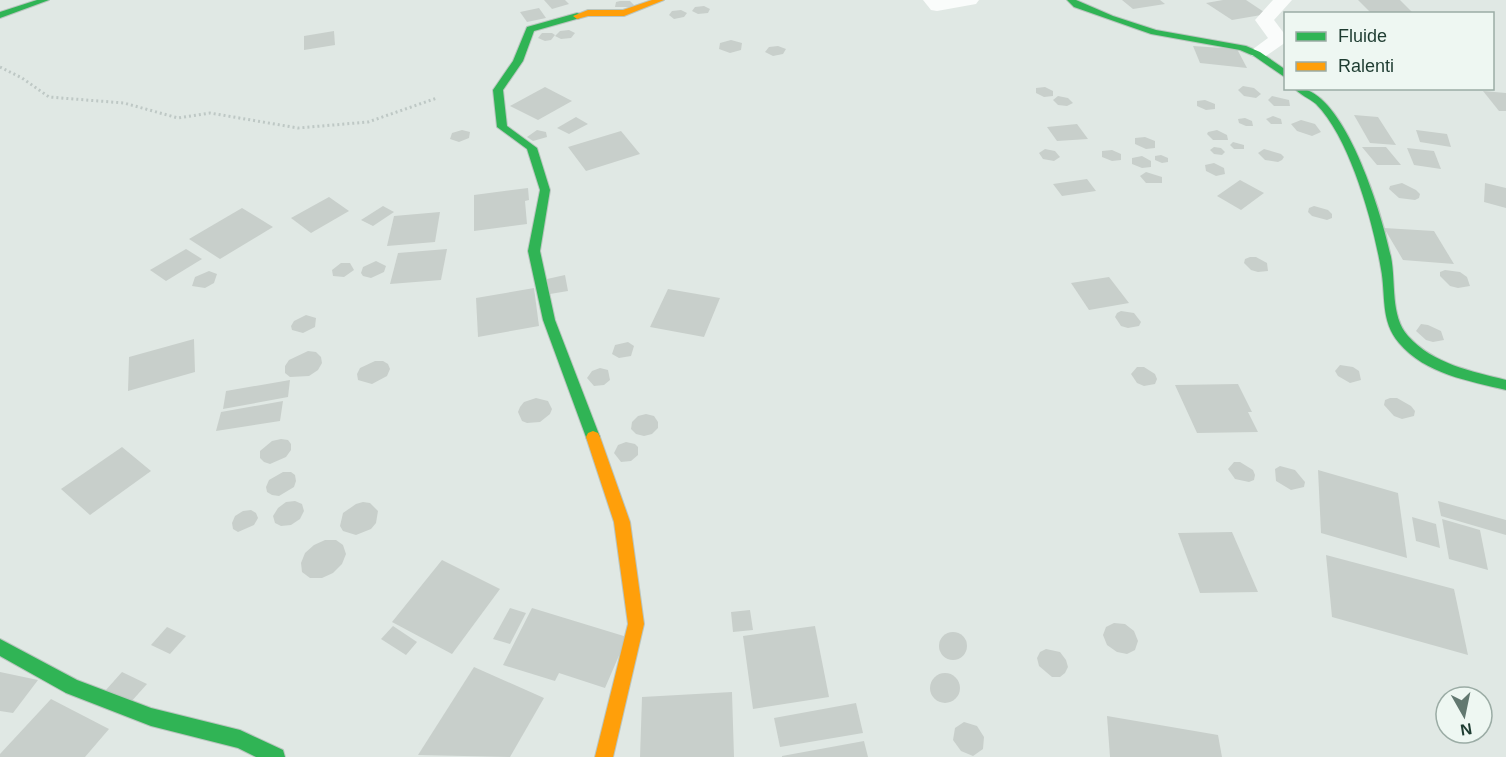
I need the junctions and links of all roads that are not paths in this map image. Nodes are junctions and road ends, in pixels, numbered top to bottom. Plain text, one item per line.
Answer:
1 (45, 0) edge
2 (660, 0) edge
3 (932, 0) edge
4 (970, 0) edge
5 (1071, 0) edge
6 (1283, 0) edge
7 (0, 15) edge
8 (1259, 52) junction
9 (1284, 73) edge
10 (1301, 90) edge
11 (1506, 385) edge
12 (0, 647) edge
13 (276, 757) edge
14 (604, 757) edge

1 - 7 street
2 - 14 street
3 - 4 street
5 - 8 street
6 - 8 street
8 - 9 street
10 - 11 street
12 - 13 street

